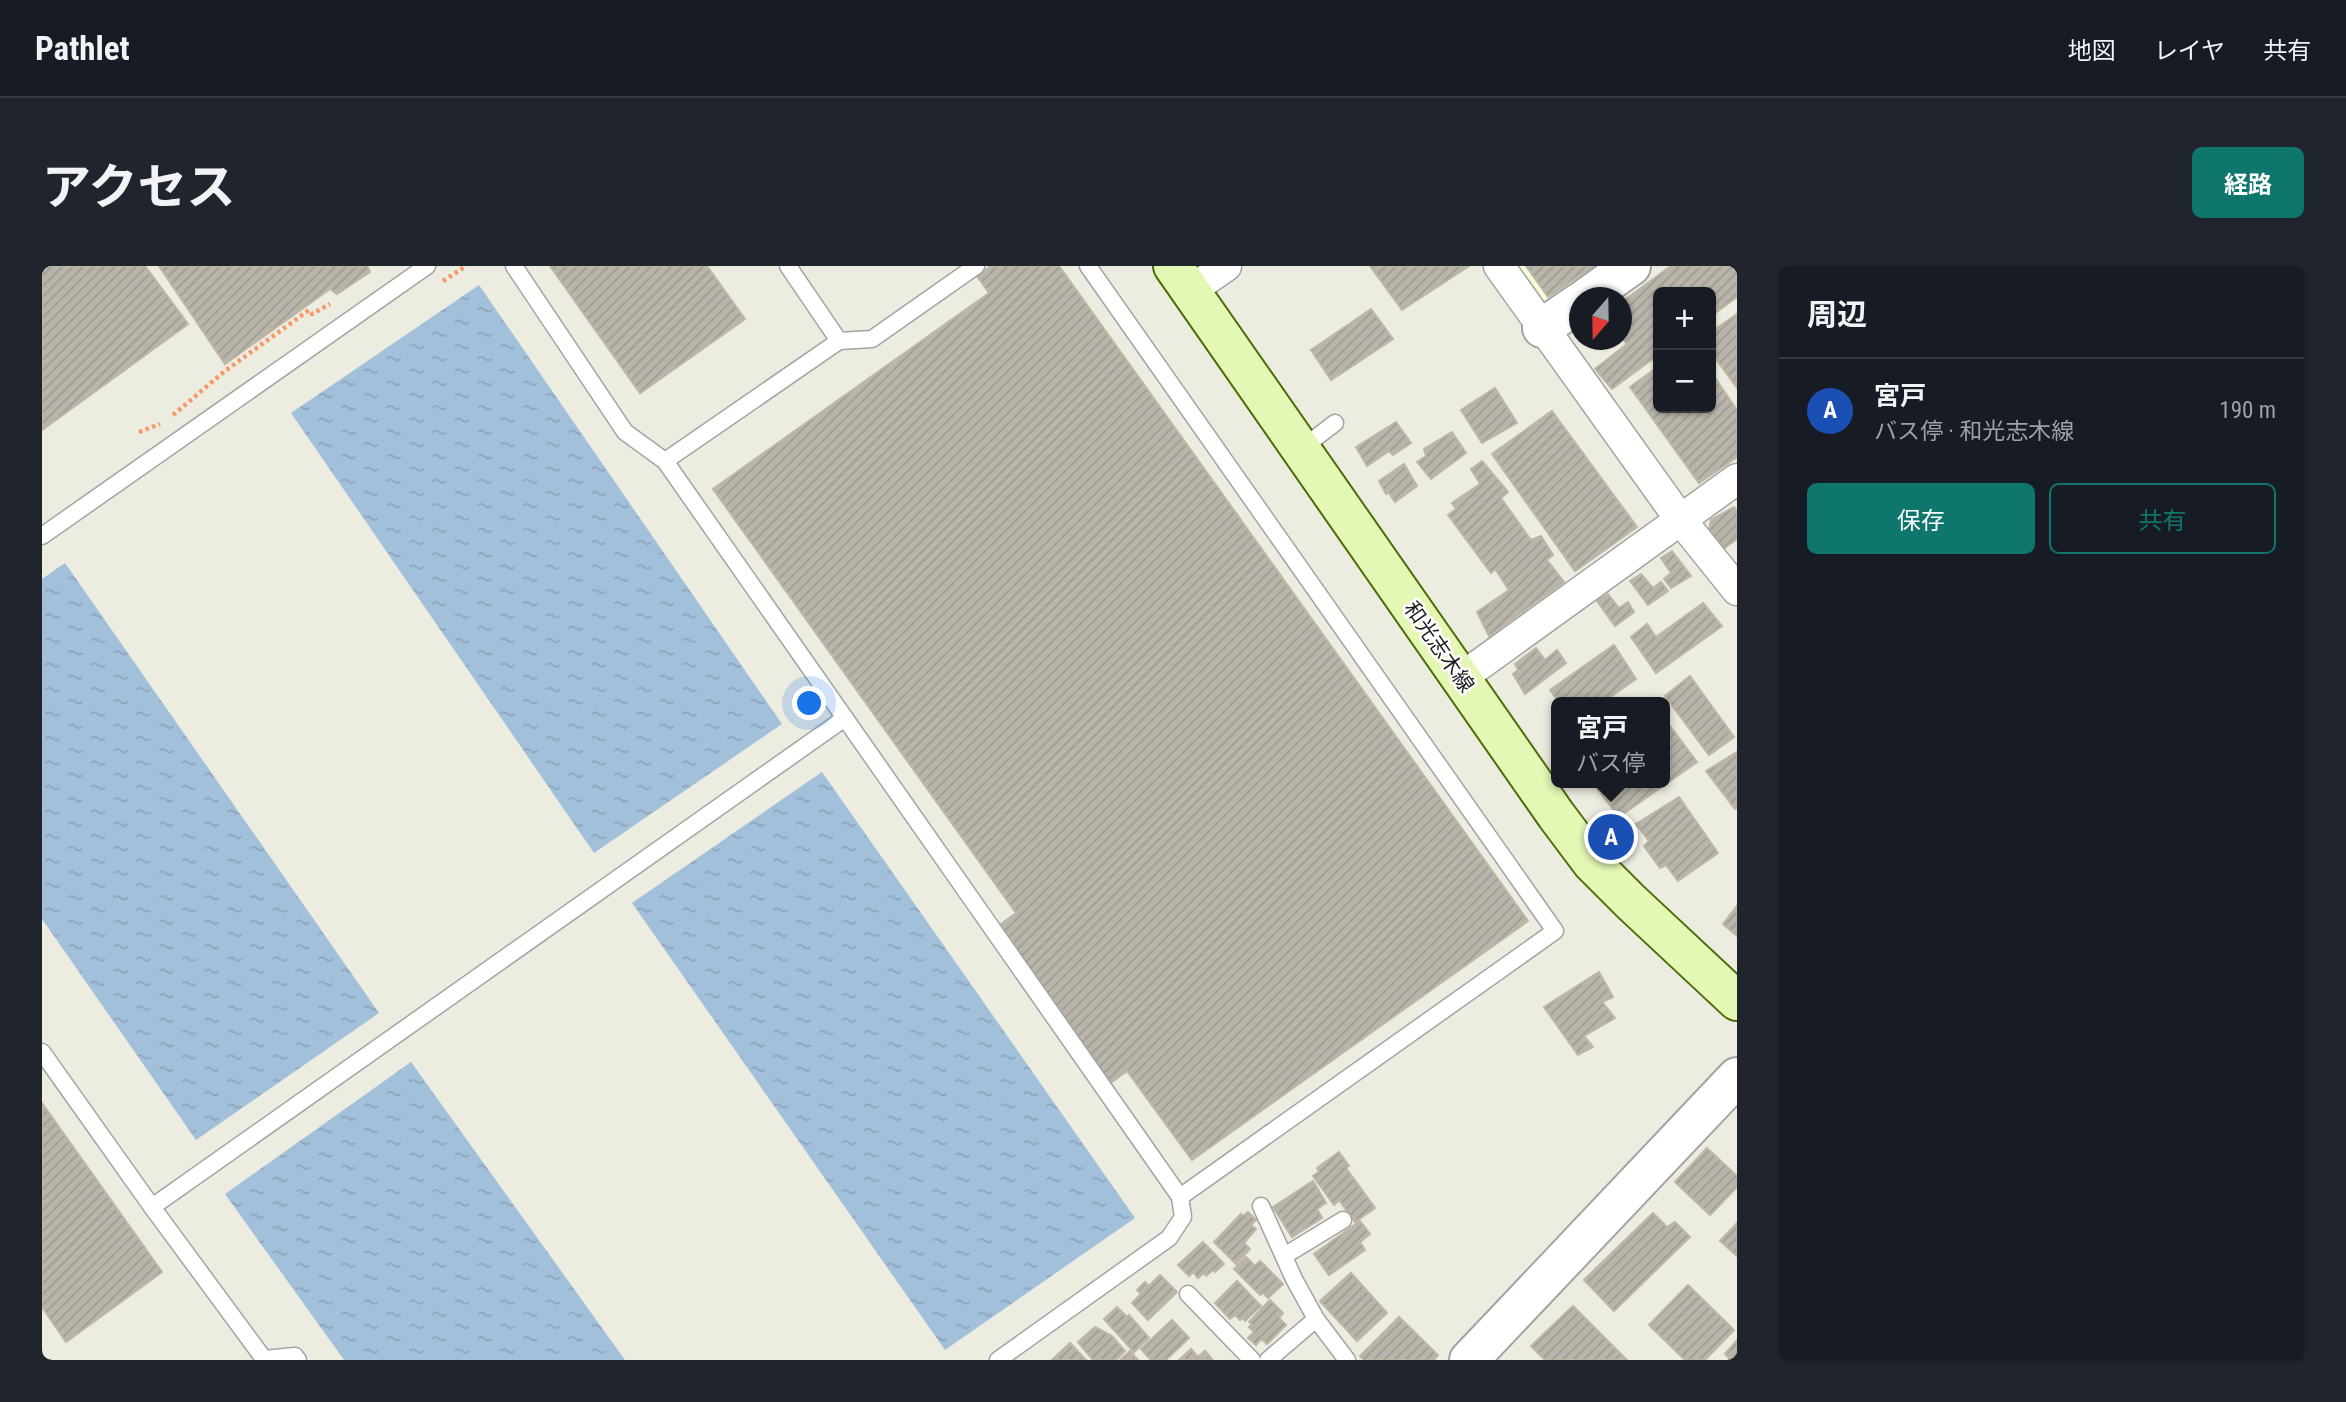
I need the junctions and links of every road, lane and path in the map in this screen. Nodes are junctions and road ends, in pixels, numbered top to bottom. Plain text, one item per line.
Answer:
1 (427, 266) edge
2 (514, 266) edge
3 (788, 266) edge
4 (976, 266) edge
5 (1088, 266) edge
6 (1226, 266) edge
7 (1499, 266) edge
8 (1630, 266) edge
9 (1181, 278) edge
10 (1601, 287) edge
11 (331, 304) dead end
12 (1569, 310) edge
13 (1542, 328) junction
14 (839, 341) junction
15 (1335, 424) dead end
16 (139, 432) dead end
17 (1301, 449) junction
18 (664, 461) junction
19 (1737, 479) edge
20 (1680, 519) junction
21 (42, 536) edge
22 (1737, 590) edge
23 (1461, 678) junction
24 (845, 718) junction
25 (1737, 1001) edge
26 (42, 1052) edge
27 (1737, 1077) edge
28 (1180, 1197) junction
29 (1261, 1206) dead end
30 (152, 1207) junction
31 (1343, 1220) dead end
32 (1283, 1256) junction
33 (1188, 1294) dead end
34 (1317, 1319) junction
35 (1483, 1351) edge
36 (298, 1360) edge
37 (998, 1360) edge
38 (1252, 1360) edge
39 (1268, 1360) edge
40 (1347, 1360) edge

1 - 21 lane
2 - 18 lane
3 - 14 lane
4 - 14 lane
5 - 28 lane
6 - 9 street
7 - 13 street
8 - 10 street
9 - 17 main road, 和光志木線
11 - 16 path
12 - 13 street
13 - 20 street
14 - 18 lane
15 - 17 lane
17 - 23 main road, 和光志木線
18 - 24 lane
19 - 20 street
20 - 22 street
20 - 23 street
23 - 25 main road, 和光志木線
24 - 28 lane
24 - 30 lane
26 - 30 lane
27 - 35 street
28 - 37 lane
29 - 32 lane
30 - 36 lane
31 - 32 lane
32 - 34 lane
33 - 38 lane
34 - 39 lane
34 - 40 lane

